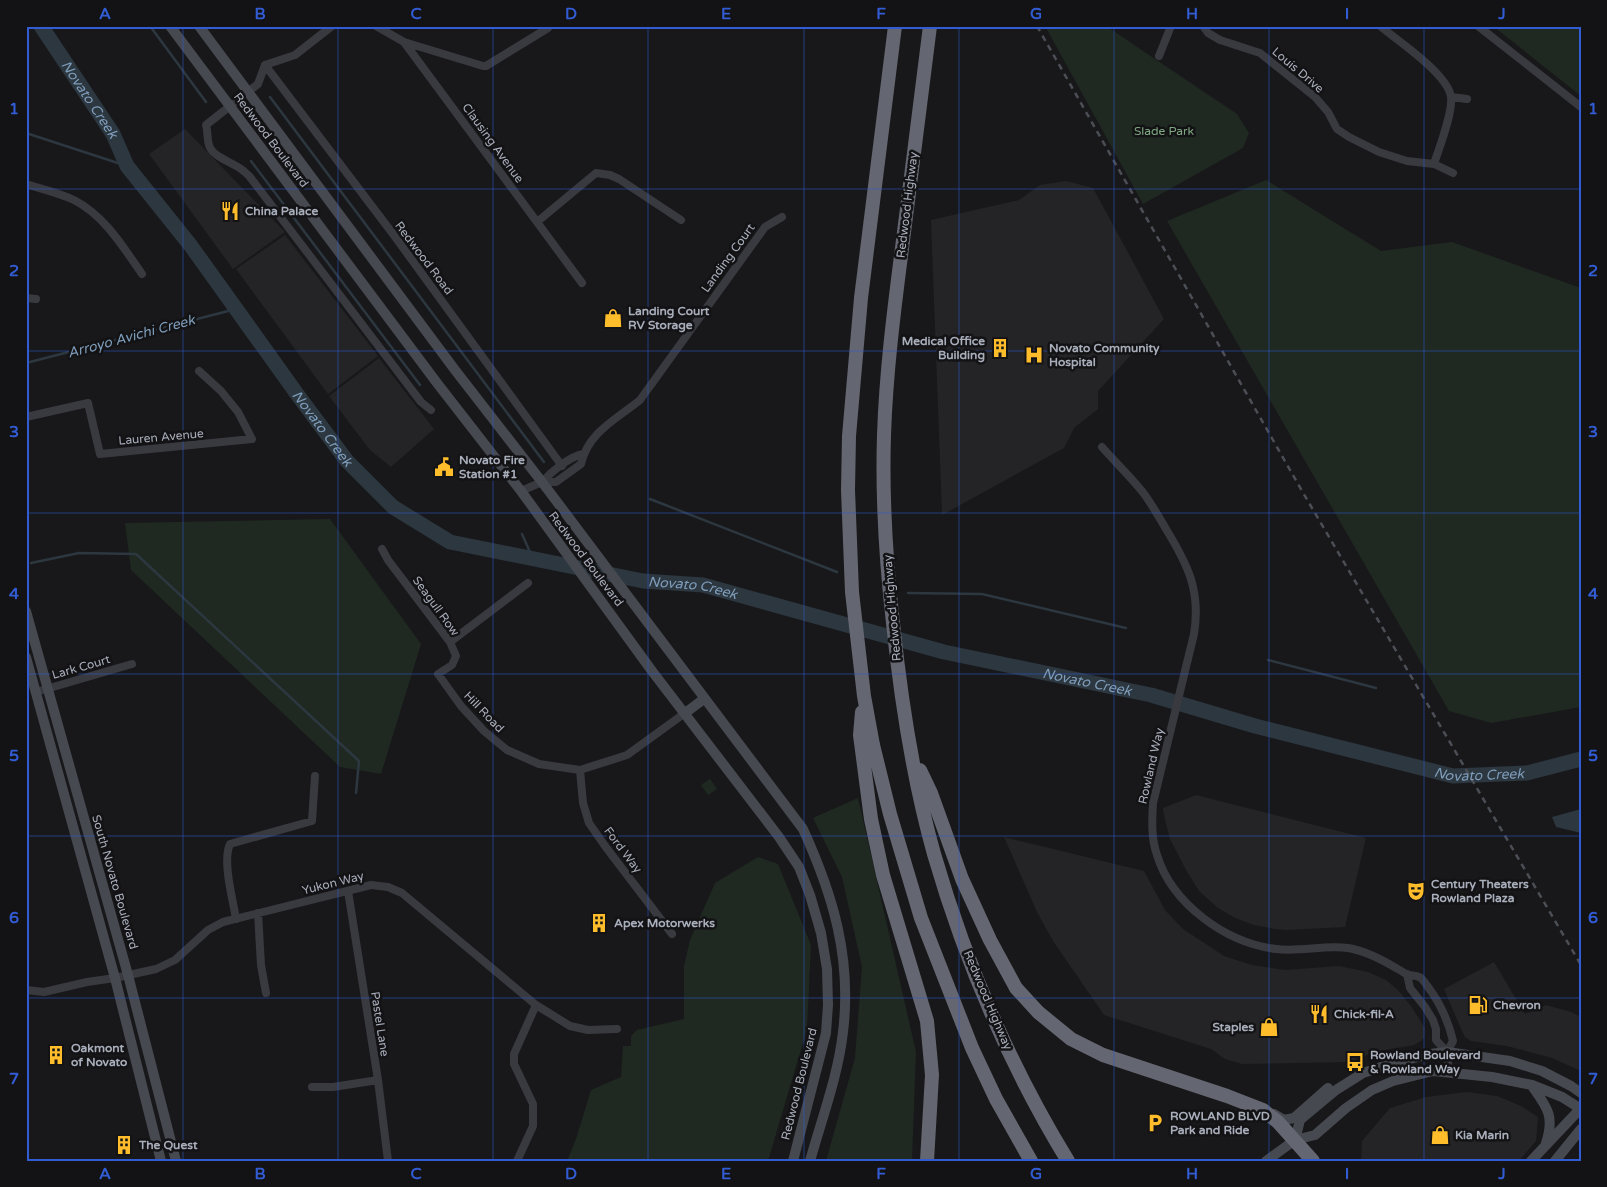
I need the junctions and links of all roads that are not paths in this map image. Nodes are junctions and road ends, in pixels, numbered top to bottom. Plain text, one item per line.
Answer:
1 (170, 26) edge
2 (199, 26) edge
3 (332, 26) edge
4 (376, 26) edge
5 (895, 26) edge
6 (930, 26) edge
7 (1171, 26) edge
8 (1203, 26) edge
9 (1380, 26) edge
10 (1478, 26) edge
11 (548, 28) dead end
12 (404, 42) junction
13 (1159, 56) dead end
14 (265, 66) junction
15 (248, 92) junction
16 (1451, 97) junction
17 (1467, 99) dead end
18 (231, 107) junction
19 (1581, 107) edge
20 (1434, 164) junction
21 (1453, 173) dead end
22 (26, 184) edge
23 (782, 217) dead end
24 (681, 220) dead end
25 (537, 222) junction
26 (142, 274) dead end
27 (582, 283) dead end
28 (26, 298) edge
29 (36, 299) dead end
30 (199, 371) dead end
31 (431, 410) dead end
32 (26, 417) edge
33 (1102, 447) dead end
34 (583, 454) junction
35 (562, 466) junction
36 (542, 482) junction
37 (521, 491) junction
38 (382, 549) dead end
39 (528, 583) dead end
40 (26, 611) edge
41 (450, 642) junction
42 (26, 657) edge
43 (132, 664) dead end
44 (438, 674) joint
45 (47, 689) junction
46 (36, 692) junction
47 (864, 696) junction
48 (704, 699) junction
49 (685, 713) junction
50 (912, 754) junction
51 (580, 770) junction
52 (315, 776) dead end
53 (348, 891) junction
54 (258, 913) junction
55 (236, 919) junction
56 (672, 934) dead end
57 (1407, 974) junction
58 (128, 975) junction
59 (115, 978) junction
60 (26, 990) edge
61 (266, 993) dead end
62 (536, 1005) junction
63 (617, 1029) dead end
64 (1447, 1052) junction
65 (1449, 1072) junction
66 (378, 1080) junction
67 (1341, 1086) junction
68 (1532, 1086) junction
69 (312, 1087) dead end
70 (1581, 1093) edge
71 (1581, 1108) edge
72 (1267, 1113) junction
73 (1581, 1129) edge
74 (1295, 1140) junction
75 (1545, 1146) junction
76 (161, 1161) edge
77 (176, 1161) edge
78 (388, 1161) edge
79 (517, 1161) edge
80 (793, 1161) edge
81 (810, 1161) edge
82 (927, 1161) edge
83 (1031, 1161) edge
84 (1068, 1161) edge
85 (1266, 1161) edge
86 (1313, 1161) edge
87 (1532, 1161) edge
88 (1555, 1161) edge

1 - 18 main road, Redwood Boulevard
2 - 15 main road, Redwood Boulevard
3 - 14 street
4 - 12 street, Clausing Avenue
5 - 47 highway
6 - 50 highway, Redwood Highway
7 - 13 street
8 - 20 street, Louis Drive
9 - 16 street
10 - 19 street
11 - 12 street
12 - 25 street, Clausing Avenue
14 - 15 street
14 - 35 street, Redwood Road
15 - 18 street
15 - 36 main road, Redwood Boulevard
16 - 17 street
16 - 20 street
18 - 31 street
18 - 37 main road, Redwood Boulevard
20 - 21 street, Louis Drive
22 - 26 street
23 - 34 street, Landing Court
24 - 25 street
25 - 27 street, Clausing Avenue
28 - 29 street
30 - 32 street, Lauren Avenue
33 - 57 street, Rowland Way
34 - 35 street, Landing Court
34 - 36 street, Landing Court
35 - 36 street, Landing Court
36 - 37 street, Landing Court
36 - 48 main road, Redwood Boulevard
37 - 49 main road, Redwood Boulevard
38 - 41 street, Seagull Row
39 - 41 street
40 - 45 main road, South Novato Boulevard
41 - 44 street, Seagull Row
42 - 46 main road, South Novato Boulevard
43 - 45 street, Lark Court
44 - 51 street, Hill Road
45 - 46 street, Lark Court
45 - 58 main road, South Novato Boulevard
46 - 59 main road, South Novato Boulevard
47 - 82 highway
47 - 83 highway
48 - 49 main road
48 - 81 main road, Redwood Boulevard
49 - 51 street, Hill Road
49 - 80 main road, Redwood Boulevard
50 - 72 highway
50 - 84 highway, Redwood Highway
51 - 56 street, Ford Way
52 - 55 street
53 - 54 street, Yukon Way
53 - 62 street, Yukon Way
53 - 66 street, Pastel Lane
54 - 55 street, Yukon Way
54 - 61 street
55 - 58 street, Yukon Way
57 - 64 street, Rowland Way
57 - 64 street, Rowland Way
58 - 59 street, Yukon Way
58 - 77 main road, South Novato Boulevard
59 - 60 street, Yukon Way
59 - 76 main road, South Novato Boulevard
62 - 63 street, Yukon Way
62 - 79 street
64 - 65 street, Rowland Way
64 - 67 main road
64 - 70 main road
65 - 68 main road
65 - 74 main road
66 - 69 street
66 - 78 street, Pastel Lane
67 - 72 main road
67 - 74 main road
68 - 71 main road
68 - 75 main road
71 - 75 main road
72 - 74 highway
73 - 88 main road
74 - 85 main road
74 - 86 highway
75 - 87 main road

